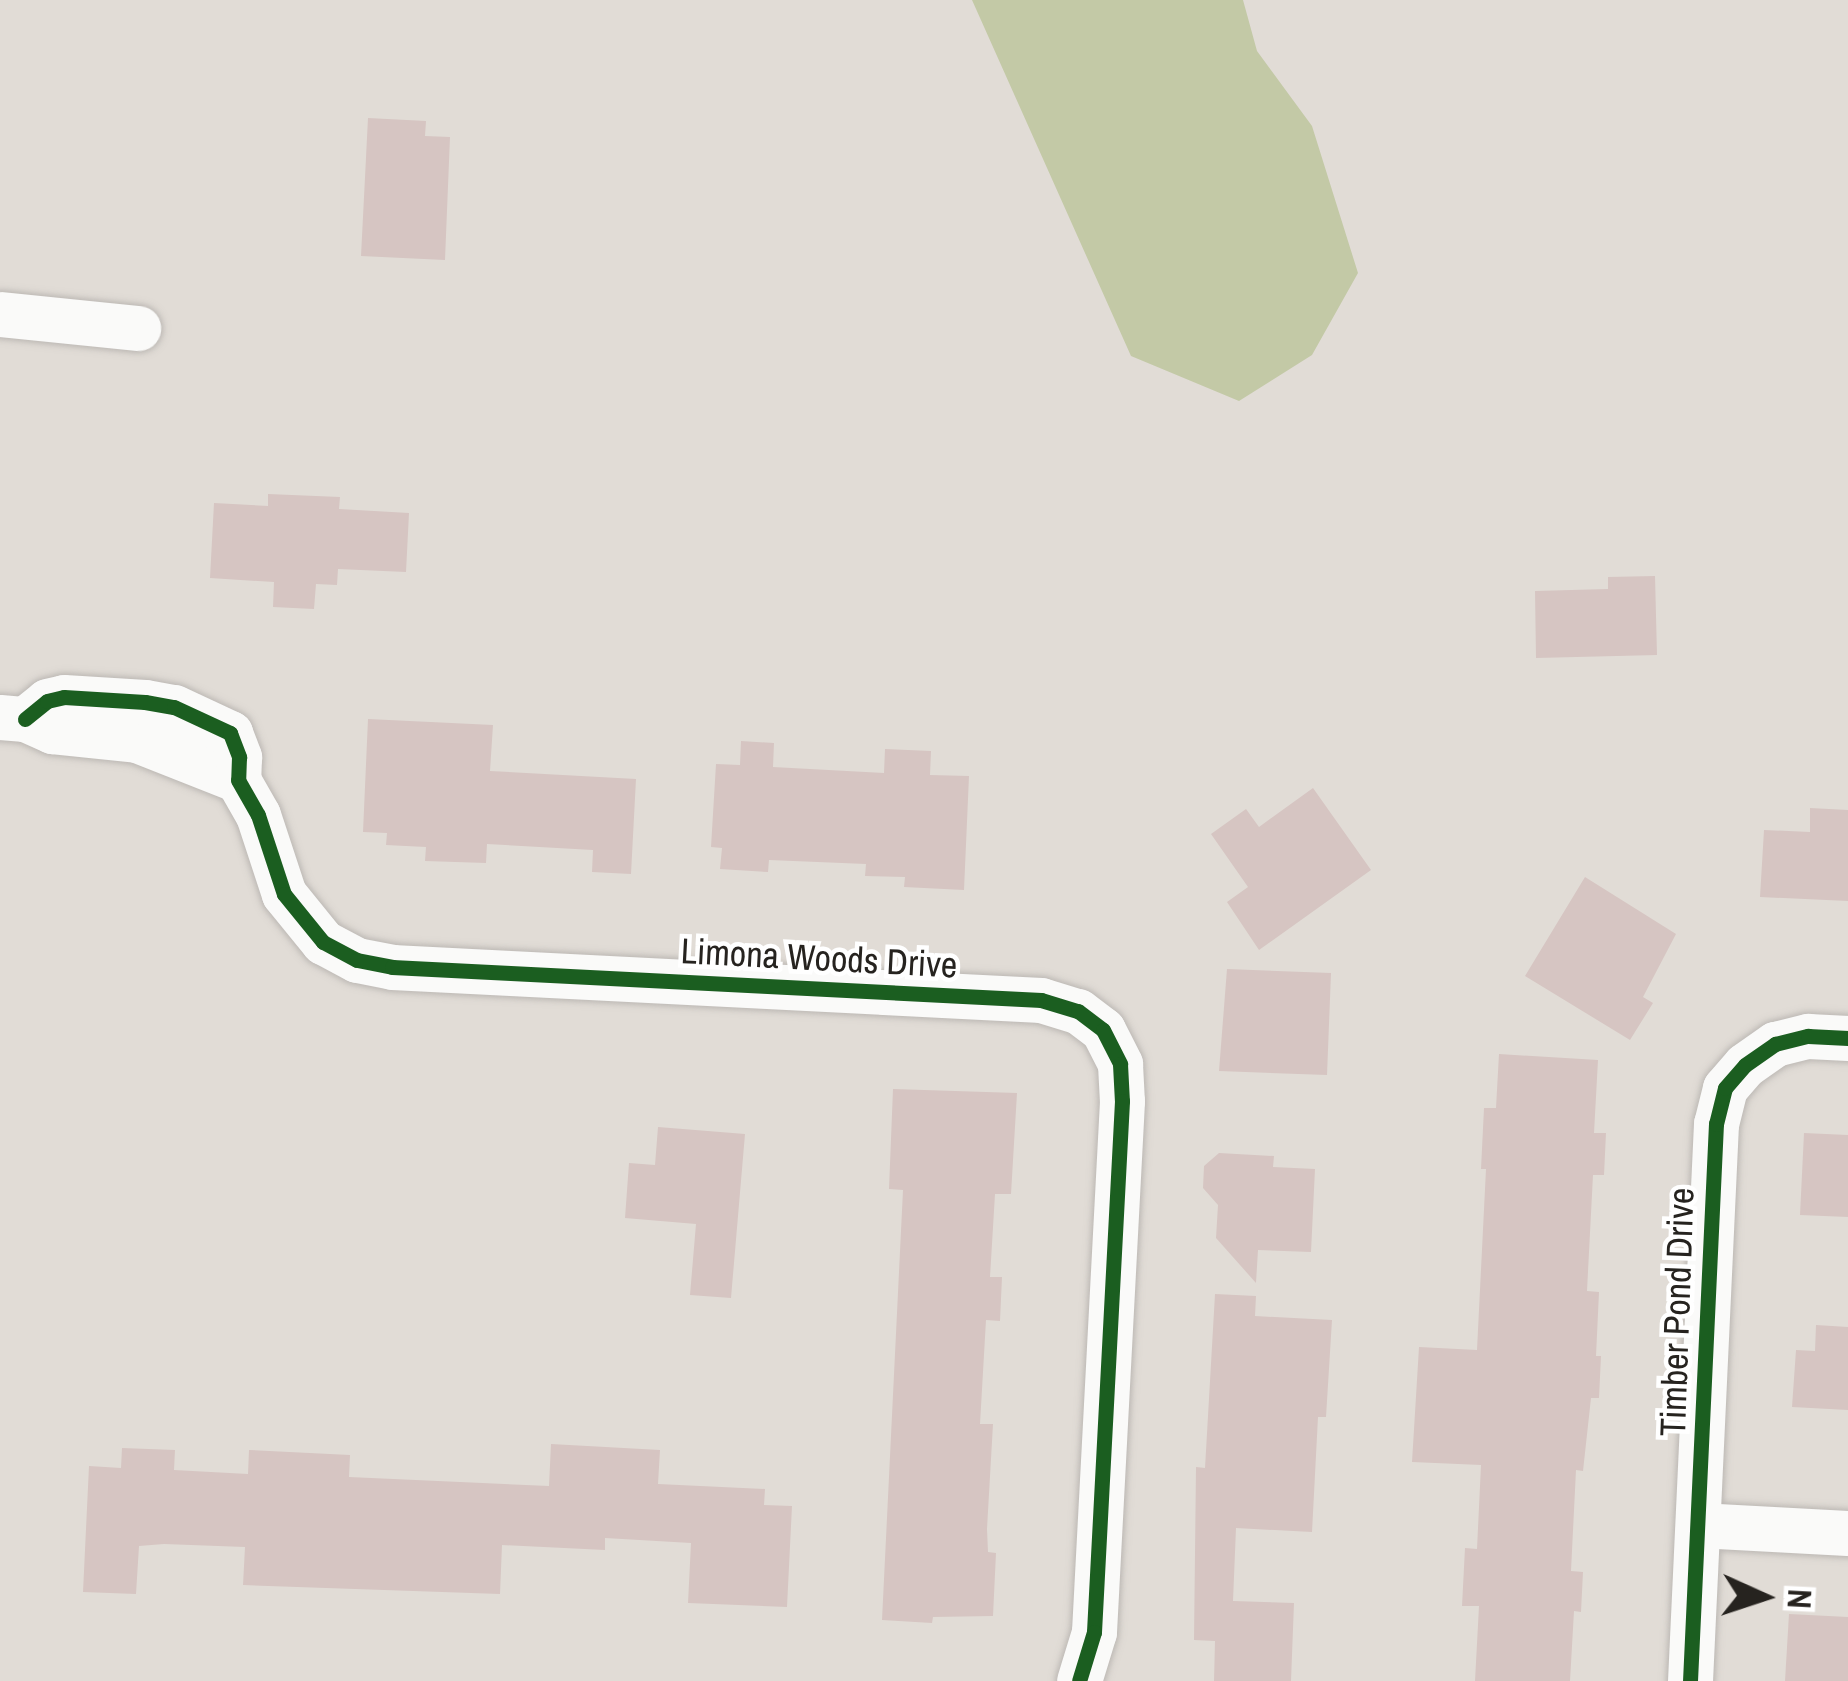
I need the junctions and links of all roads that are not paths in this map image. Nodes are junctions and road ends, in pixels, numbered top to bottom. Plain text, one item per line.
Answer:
1 (0, 314) edge
2 (138, 328) dead end
3 (13, 718) edge
4 (1848, 1038) edge
5 (1698, 1526) junction
6 (1848, 1533) edge
7 (1079, 1681) edge
8 (1690, 1681) edge

1 - 2 street
3 - 7 street, Limona Woods Drive
4 - 5 street, Timber Pond Drive
5 - 6 street
5 - 8 street, Timber Pond Drive

